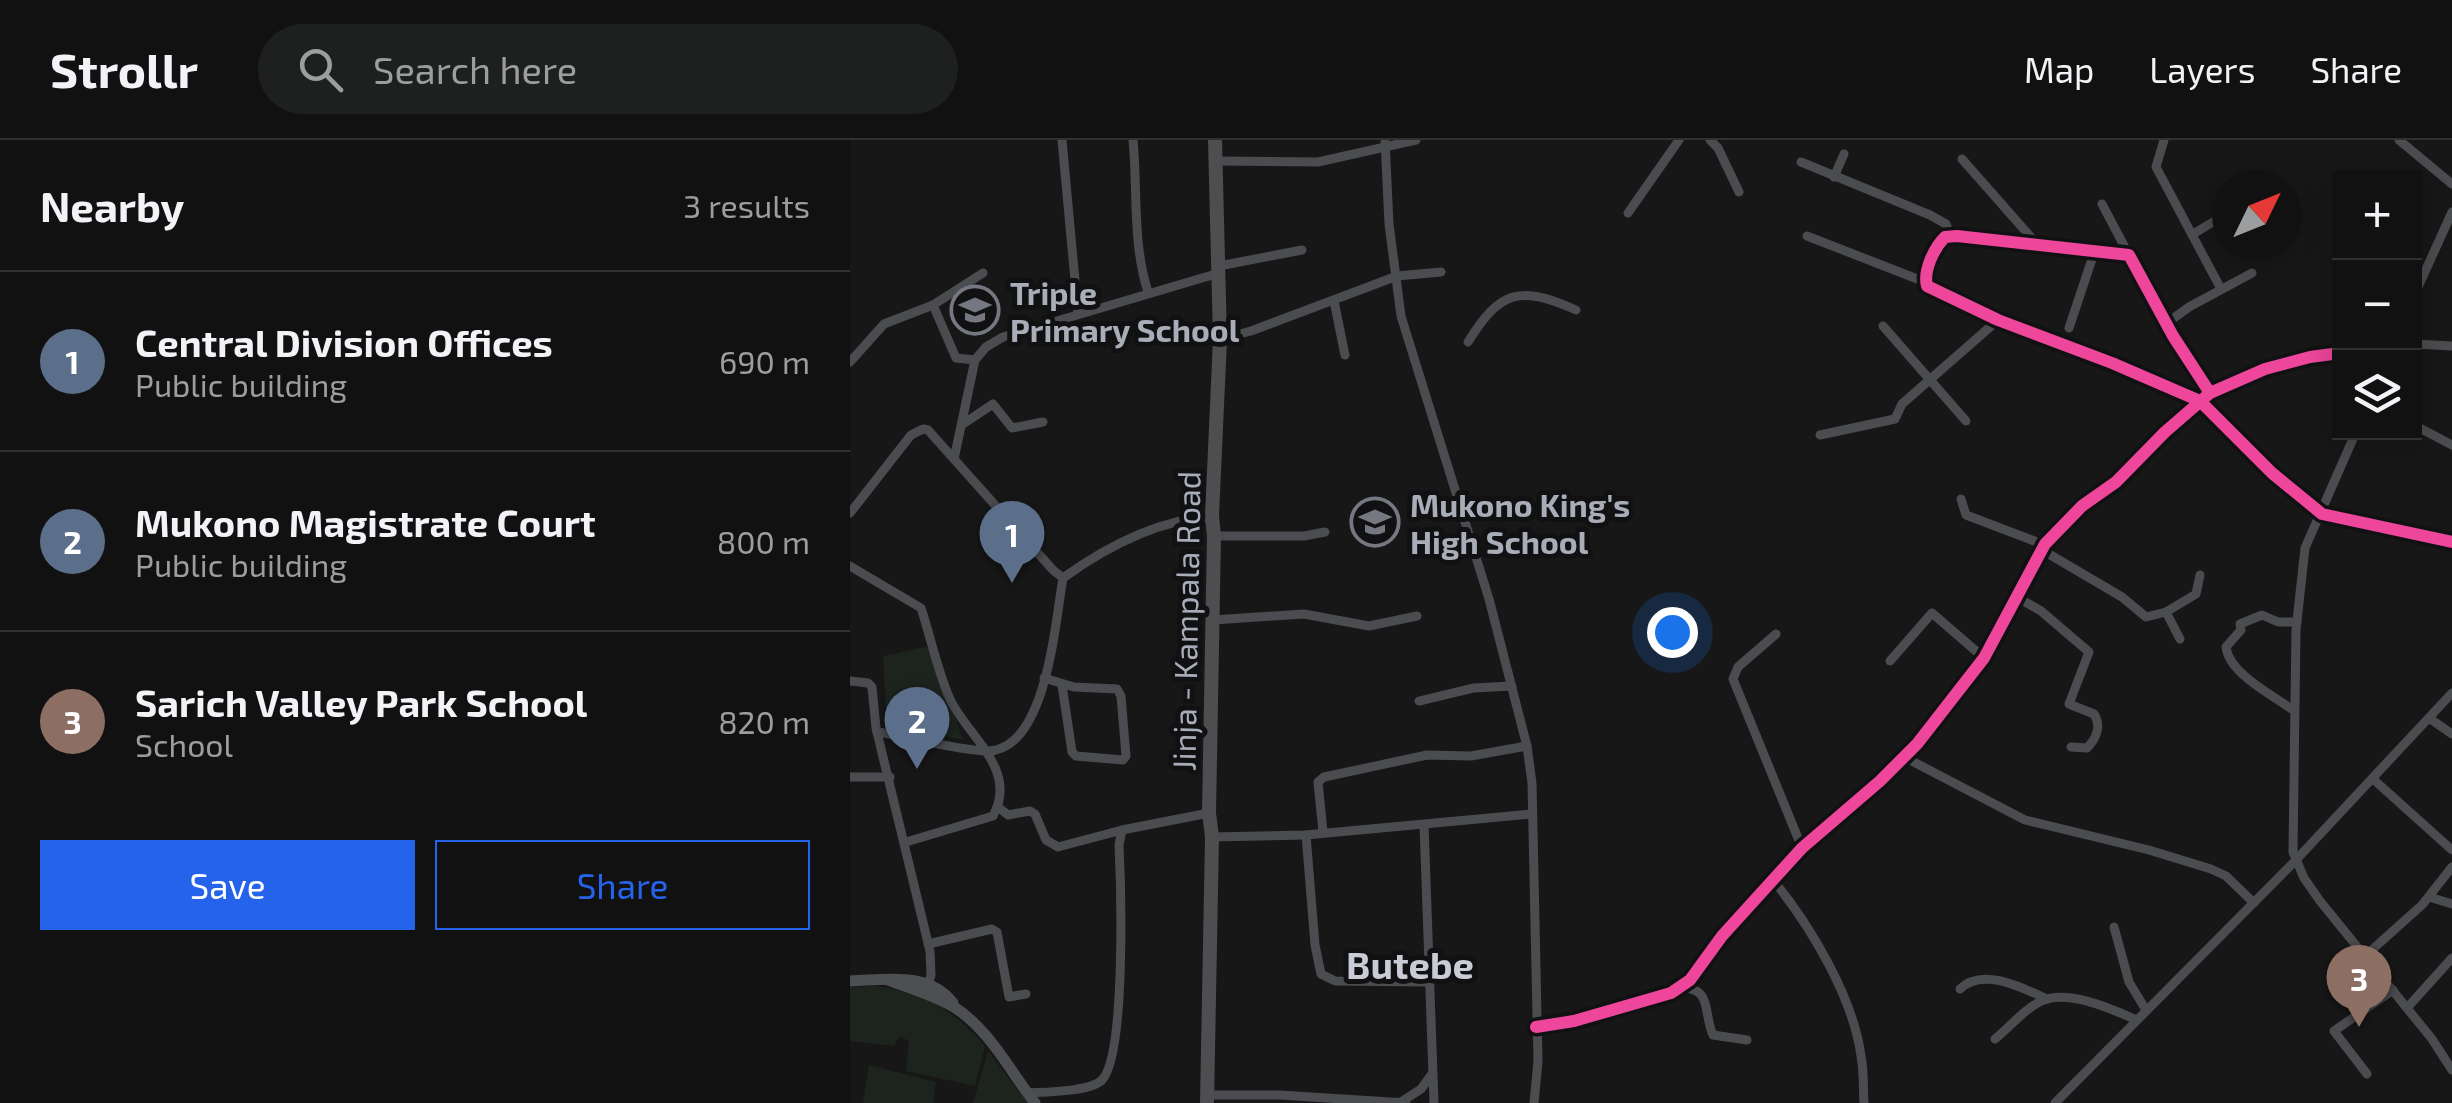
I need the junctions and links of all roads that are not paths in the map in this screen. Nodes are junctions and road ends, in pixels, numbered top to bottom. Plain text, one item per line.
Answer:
1 (1062, 140) edge
2 (1133, 140) edge
3 (1216, 140) edge
4 (1416, 140) edge
5 (1679, 140) edge
6 (1710, 140) edge
7 (2164, 140) edge
8 (2398, 140) edge
9 (1386, 142) edge
10 (1844, 154) dead end
11 (1962, 159) dead end
12 (1214, 162) junction
13 (1800, 162) dead end
14 (1834, 177) junction
15 (2452, 184) edge
16 (1739, 192) dead end
17 (2102, 204) dead end
18 (2452, 212) edge
19 (1628, 214) dead end
20 (2212, 223) edge
21 (2193, 234) junction
22 (1807, 236) dead end
23 (1951, 237) junction
24 (2036, 243) junction
25 (1302, 250) dead end
26 (2095, 250) junction
27 (2128, 255) junction
28 (1219, 269) junction
29 (983, 272) dead end
30 (1441, 272) dead end
31 (2252, 273) dead end
32 (1397, 276) junction
33 (2422, 278) edge
34 (1925, 282) junction
35 (2221, 289) junction
36 (1148, 292) junction
37 (1334, 300) junction
38 (933, 305) junction
39 (1576, 310) dead end
40 (1078, 314) junction
41 (1998, 320) junction
42 (2167, 324) junction
43 (1883, 326) dead end
44 (2069, 328) dead end
45 (1220, 340) junction
46 (1468, 342) dead end
47 (2422, 344) edge
48 (2452, 346) edge
49 (2332, 353) edge
50 (1346, 354) dead end
51 (975, 360) junction
52 (850, 362) edge
53 (1932, 380) junction
54 (2210, 393) junction
55 (2200, 401) junction
56 (1966, 420) dead end
57 (1042, 422) dead end
58 (963, 424) junction
59 (2422, 429) edge
60 (1820, 435) dead end
61 (2353, 440) edge
62 (2452, 445) edge
63 (954, 458) junction
64 (1962, 499) dead end
65 (850, 513) edge
66 (2322, 514) junction
67 (1212, 516) junction
68 (1326, 532) dead end
69 (1214, 536) junction
70 (2452, 542) edge
71 (2043, 548) junction
72 (850, 566) edge
73 (2200, 576) dead end
74 (1064, 578) junction
75 (2016, 596) junction
76 (2166, 612) junction
77 (1417, 616) dead end
78 (1213, 620) junction
79 (2297, 622) junction
80 (1776, 634) dead end
81 (2180, 639) dead end
82 (1984, 658) junction
83 (1890, 661) dead end
84 (1044, 678) junction
85 (850, 681) edge
86 (1062, 685) junction
87 (1512, 686) junction
88 (2452, 694) edge
89 (1418, 700) dead end
90 (2294, 710) junction
91 (2429, 718) junction
92 (877, 732) junction
93 (2452, 734) edge
94 (1527, 746) junction
95 (2071, 747) dead end
96 (990, 752) junction
97 (1906, 758) junction
98 (850, 776) edge
99 (890, 777) junction
100 (2373, 779) junction
101 (998, 808) junction
102 (1209, 813) junction
103 (1531, 814) junction
104 (1424, 825) junction
105 (1122, 830) junction
106 (1323, 832) junction
107 (1306, 835) junction
108 (1212, 837) junction
109 (906, 842) junction
110 (1802, 848) junction
111 (2452, 850) edge
112 (2296, 862) junction
113 (2452, 867) edge
114 (1774, 881) junction
115 (2429, 897) junction
116 (2254, 902) junction
117 (2452, 904) edge
118 (2114, 927) dead end
119 (928, 944) junction
120 (2365, 956) junction
121 (2452, 958) edge
122 (850, 982) edge
123 (1428, 982) junction
124 (1681, 988) junction
125 (927, 989) junction
126 (1960, 989) dead end
127 (2393, 990) junction
128 (1026, 994) dead end
129 (2046, 999) junction
130 (2406, 1008) junction
131 (2146, 1010) junction
132 (2137, 1020) junction
133 (1536, 1027) junction
134 (1747, 1040) dead end
135 (1995, 1040) dead end
136 (2452, 1070) edge
137 (1432, 1074) junction
138 (2367, 1074) dead end
139 (1031, 1098) edge
140 (1207, 1099) edge
141 (1317, 1101) edge
142 (1403, 1103) edge
143 (1434, 1103) edge
144 (1534, 1103) edge
145 (1864, 1103) edge
146 (2055, 1103) edge

1 - 40 street
2 - 36 street
3 - 12 highway, Jinja - Kampala Road
4 - 9 street
5 - 19 street
6 - 16 street
7 - 21 street
8 - 15 street
9 - 12 street
9 - 32 street
10 - 14 street
11 - 24 street
12 - 28 highway, Jinja - Kampala Road
13 - 14 street
14 - 23 street
17 - 27 street
18 - 33 street
20 - 21 street
21 - 35 street
22 - 34 street
23 - 24 street
23 - 34 street
24 - 26 street
25 - 28 street
26 - 27 street
26 - 44 street
27 - 42 street
28 - 36 street
28 - 45 highway, Jinja - Kampala Road
29 - 38 street
30 - 32 street
31 - 35 street
32 - 37 street
32 - 87 street
34 - 41 street
35 - 42 street
36 - 40 street
37 - 45 street
37 - 50 street
38 - 51 street
38 - 52 street
39 - 46 street
40 - 51 street
41 - 53 street
41 - 55 street
42 - 54 street
43 - 53 street
45 - 67 highway, Jinja - Kampala Road
47 - 48 street
49 - 54 street
51 - 58 street
53 - 56 street
53 - 60 street
54 - 55 street
55 - 66 street
55 - 71 street
57 - 58 street
58 - 63 street
59 - 62 street
61 - 66 street
63 - 65 street
63 - 74 street
64 - 71 street
66 - 70 street
66 - 79 street
67 - 69 highway, Jinja - Kampala Road
67 - 74 street
68 - 69 street
69 - 78 highway, Jinja - Kampala Road
71 - 75 street
71 - 76 street
72 - 96 street
73 - 76 street
74 - 84 street
75 - 82 street
75 - 95 street
76 - 81 street
77 - 78 street
78 - 102 highway, Jinja - Kampala Road
79 - 90 street
79 - 90 street
80 - 110 street
82 - 83 street
82 - 97 street
84 - 86 street
84 - 96 street
85 - 92 street
86 - 86 street
87 - 89 street
87 - 94 street
88 - 91 street
90 - 112 street
91 - 93 street
91 - 100 street
92 - 96 street
92 - 99 street
94 - 103 street
94 - 106 street
96 - 101 street
97 - 110 street
97 - 116 street
98 - 99 street
99 - 109 street
100 - 111 street
100 - 112 street
101 - 105 street
101 - 109 street
102 - 105 street
102 - 108 highway, Jinja - Kampala Road
103 - 104 street
103 - 133 street
104 - 106 street
104 - 123 street
105 - 139 street
106 - 107 street
107 - 108 street
107 - 123 street
108 - 140 highway, Jinja - Kampala Road
109 - 119 street
110 - 114 street
112 - 116 street
112 - 120 street
113 - 115 street
114 - 124 street
114 - 145 street
115 - 117 street
115 - 120 street
116 - 131 street
118 - 131 street
119 - 125 street
119 - 128 street
120 - 127 street
121 - 130 street
122 - 125 main road
123 - 137 street
124 - 133 street
124 - 134 street
125 - 139 main road
126 - 129 street
127 - 130 street
127 - 138 street
129 - 132 street
129 - 135 street
130 - 136 street
131 - 132 street
132 - 146 street
133 - 144 street
137 - 142 street
137 - 143 street
140 - 141 street
141 - 142 street

